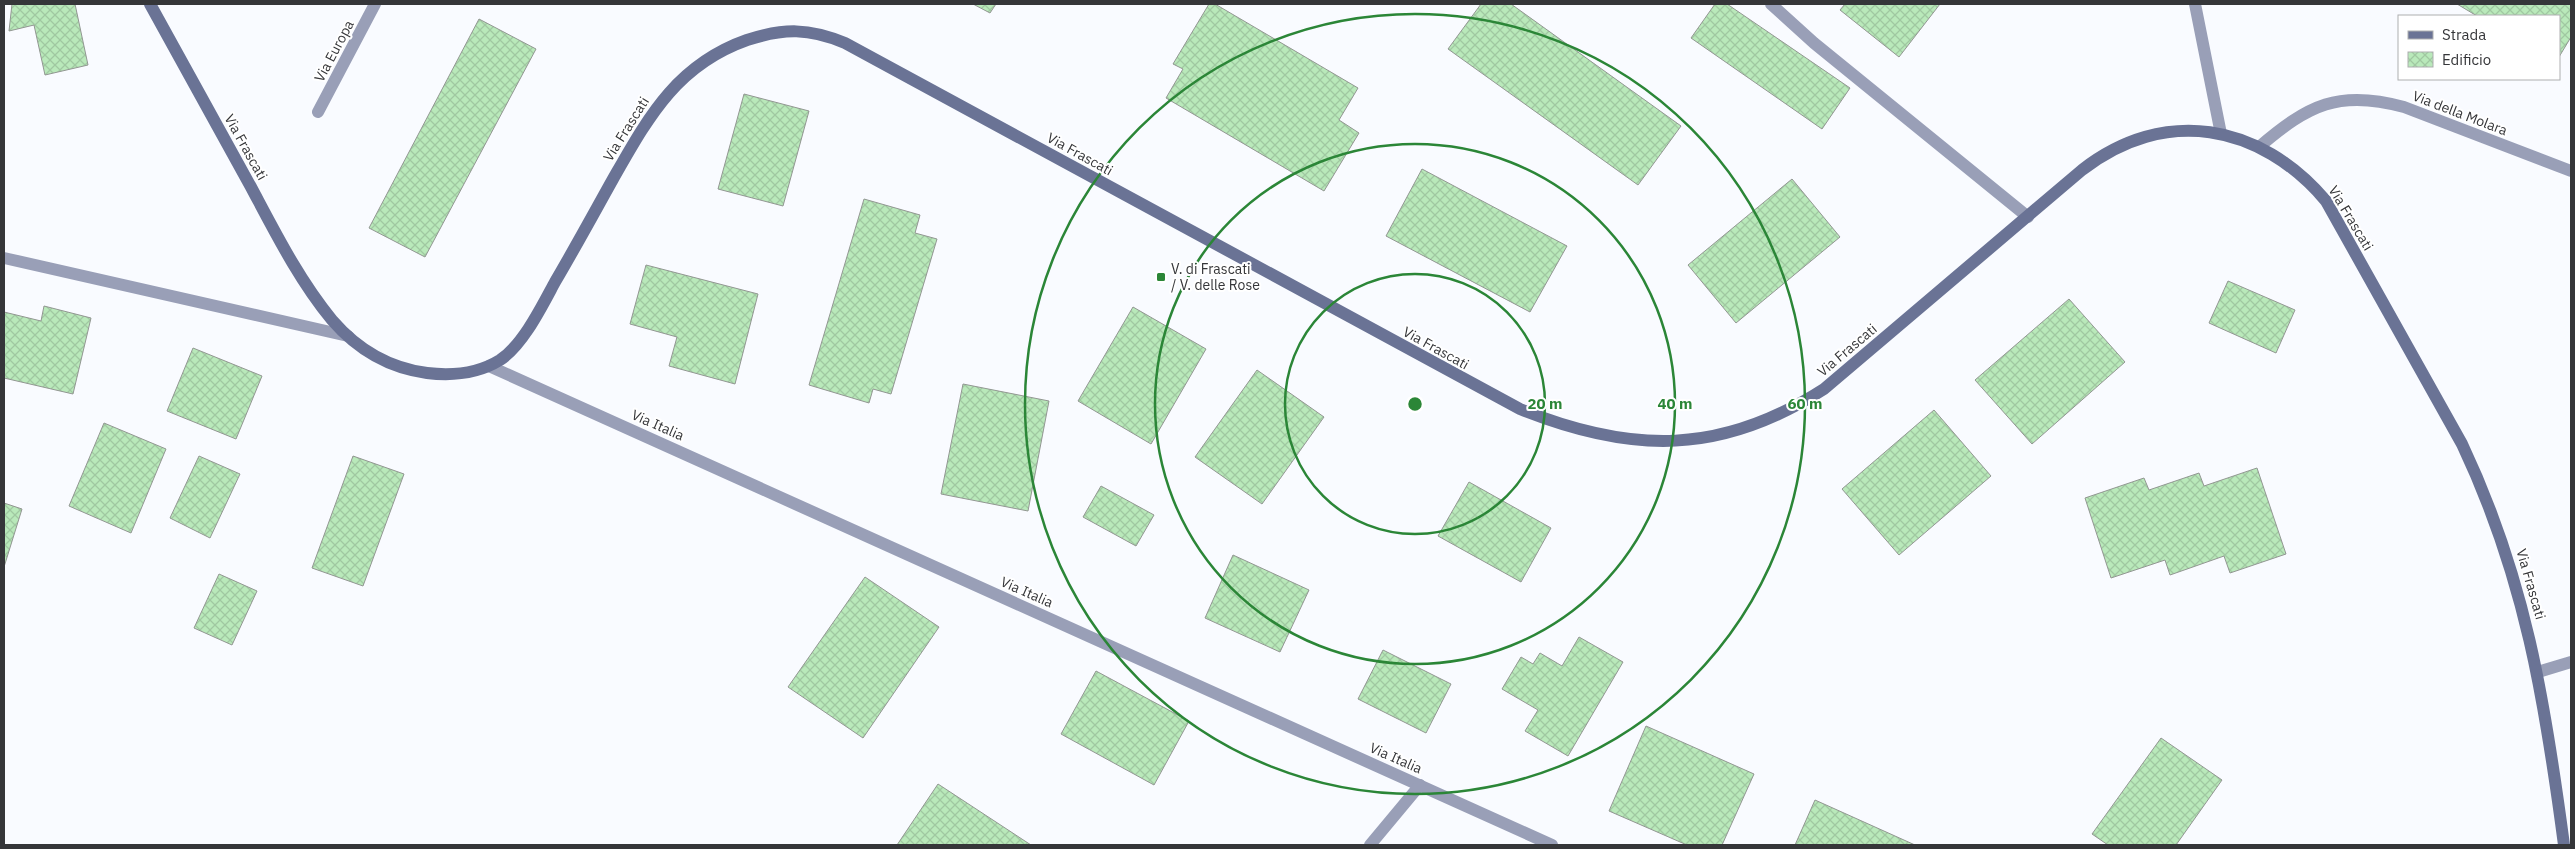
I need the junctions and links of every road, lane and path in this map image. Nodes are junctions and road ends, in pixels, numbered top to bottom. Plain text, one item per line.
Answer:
1 (150, 4) edge
2 (375, 4) edge
3 (1771, 4) edge
4 (2195, 4) edge
5 (318, 112) dead end
6 (2221, 134) junction
7 (2260, 148) junction
8 (2571, 171) edge
9 (2028, 217) junction
10 (4, 258) edge
11 (348, 336) junction
12 (489, 366) junction
13 (2571, 662) edge
14 (2538, 672) junction
15 (1420, 785) junction
16 (1370, 845) edge
17 (1552, 845) edge
18 (2564, 845) edge

1 - 11 main road, Via Frascati
2 - 5 street, Via Europa
3 - 9 street
4 - 6 street
6 - 7 main road, Via Frascati
6 - 9 main road, Via Frascati
7 - 8 street, Via della Molara
7 - 14 main road, Via Frascati
9 - 12 main road, Via Frascati
10 - 11 street
11 - 12 main road, Via Frascati
12 - 15 street, Via Italia
13 - 14 street
14 - 18 main road, Via Frascati
15 - 16 street
15 - 17 street, Via Italia

